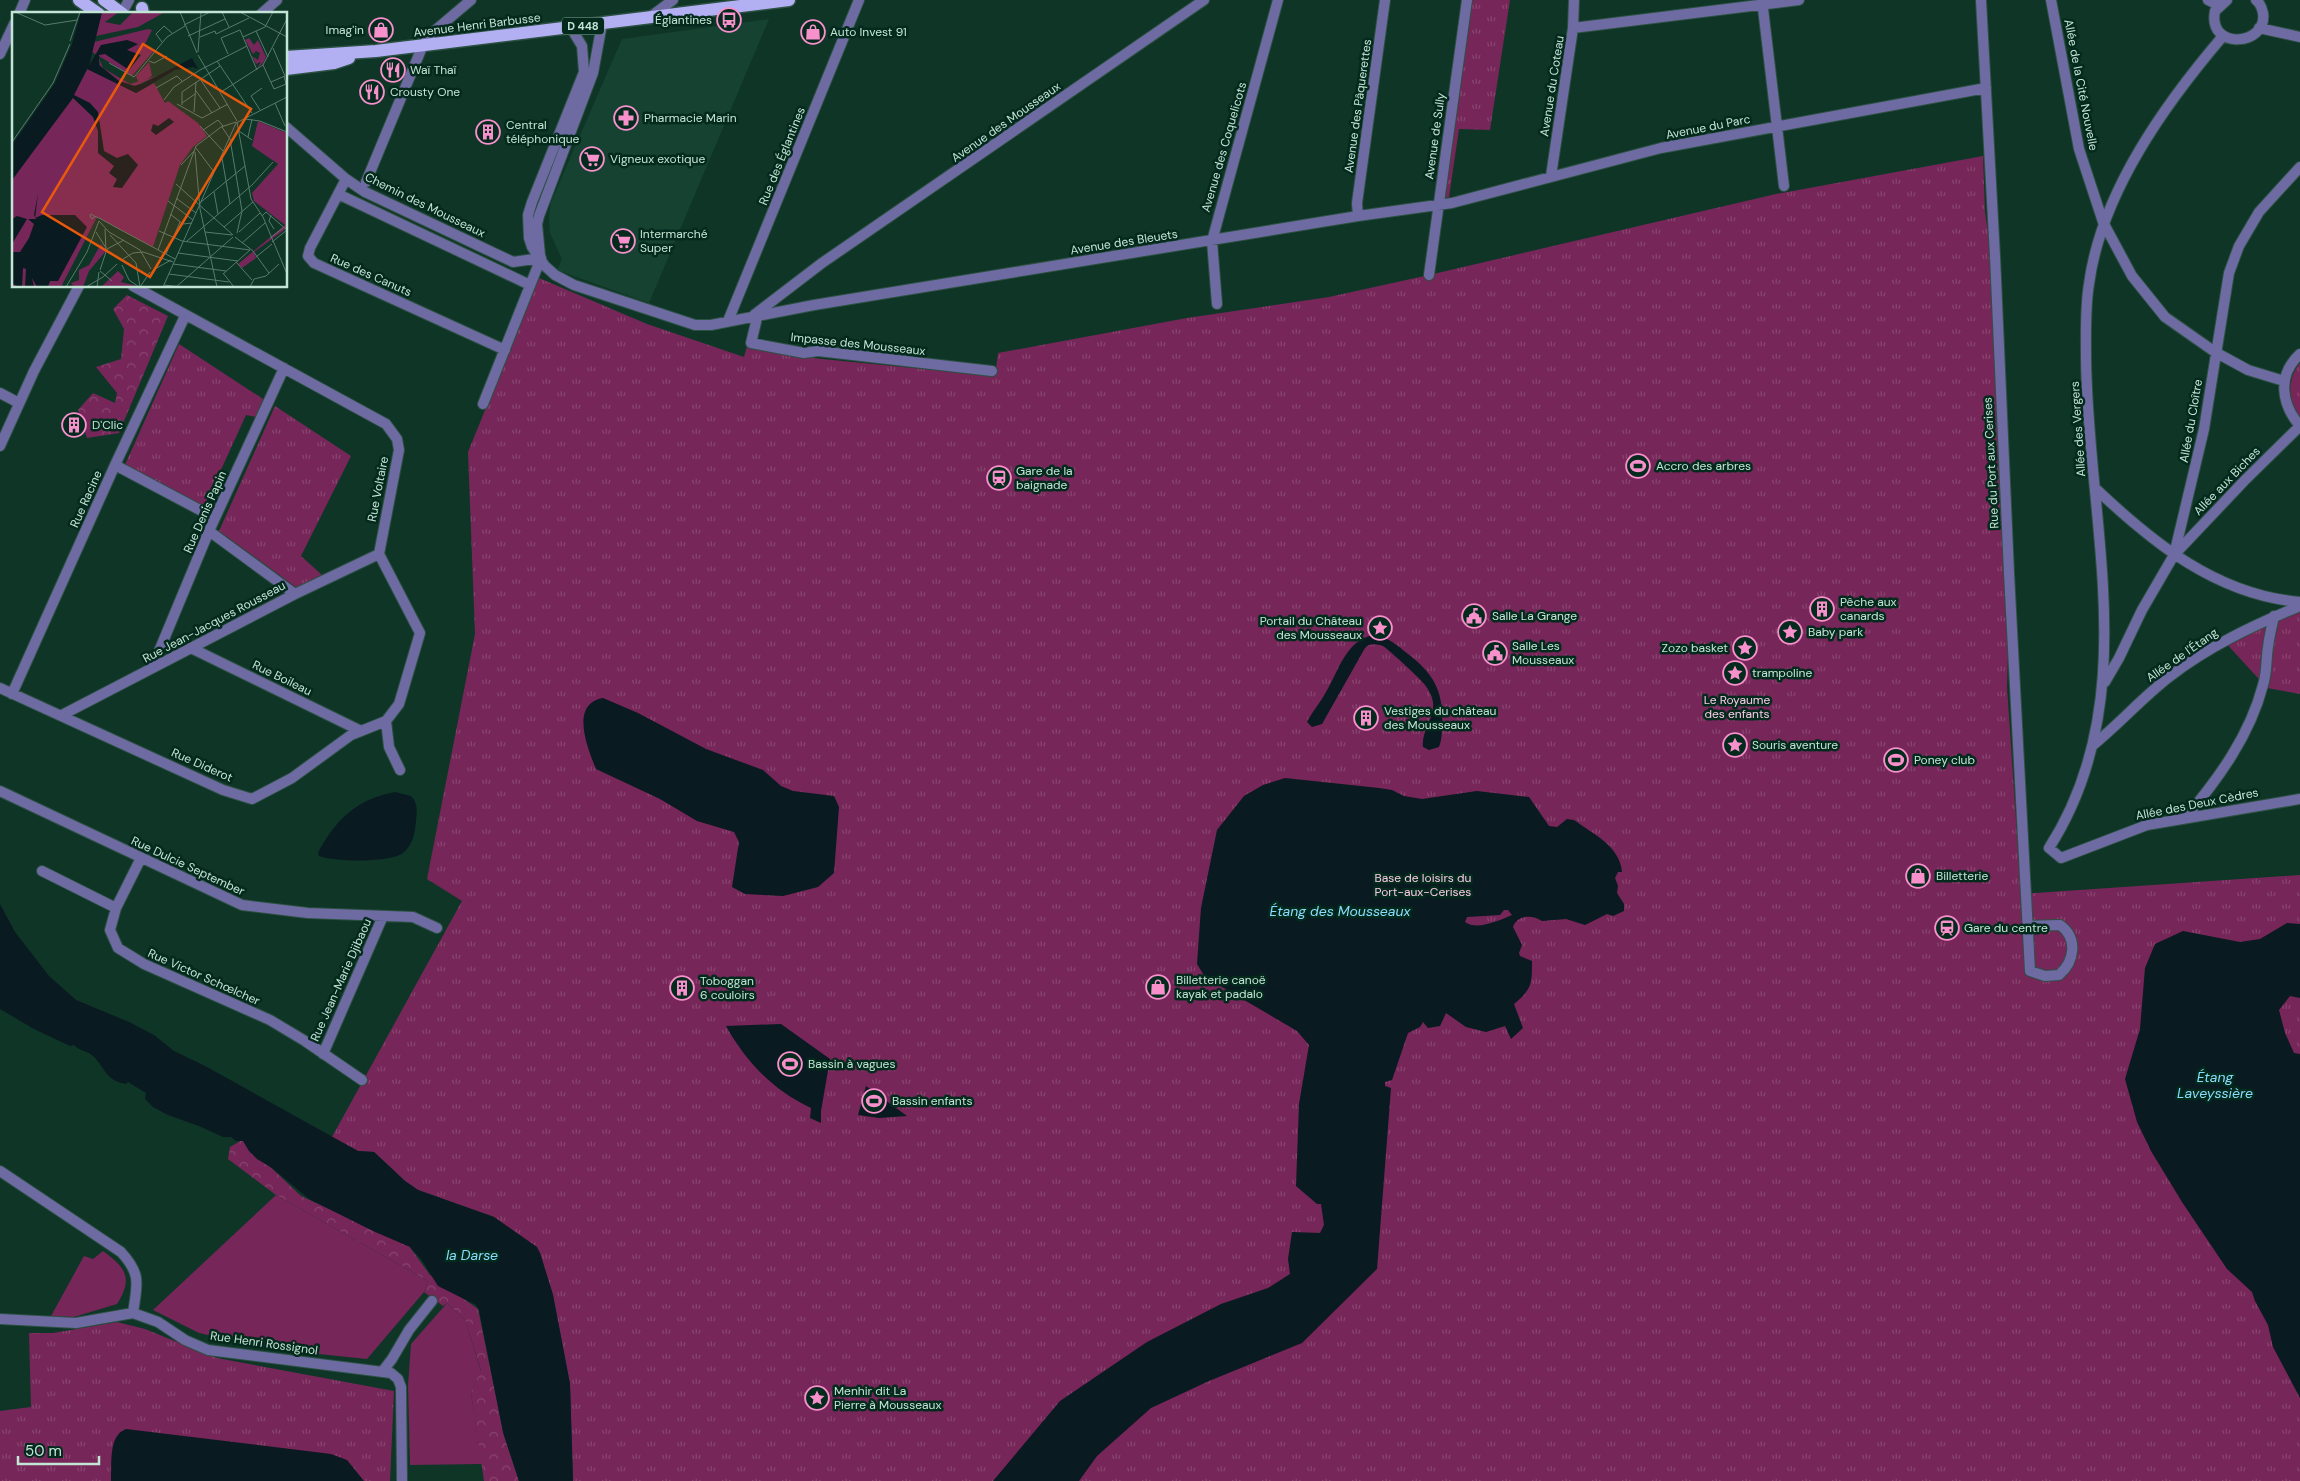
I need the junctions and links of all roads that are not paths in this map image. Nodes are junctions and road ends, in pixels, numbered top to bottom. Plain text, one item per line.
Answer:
1 (25, 0) edge
2 (79, 0) edge
3 (86, 0) edge
4 (104, 0) edge
5 (128, 0) edge
6 (277, 0) edge
7 (471, 0) edge
8 (673, 0) edge
9 (789, 0) edge
10 (859, 0) edge
11 (1204, 0) edge
12 (1278, 0) edge
13 (1385, 0) edge
14 (1467, 0) edge
15 (1574, 0) edge
16 (1799, 0) edge
17 (1981, 0) edge
18 (2051, 0) edge
19 (2208, 0) edge
20 (2256, 0) edge
21 (1762, 2) edge
22 (2223, 3) edge
23 (19, 12) edge
24 (96, 12) edge
25 (103, 12) edge
26 (121, 12) edge
27 (122, 12) edge
28 (263, 12) edge
29 (650, 17) junction
30 (602, 24) junction
31 (12, 28) edge
32 (571, 28) junction
33 (1574, 28) junction
34 (2260, 28) junction
35 (2223, 36) junction
36 (2300, 38) edge
37 (423, 45) junction
38 (376, 51) junction
39 (0, 54) edge
40 (288, 58) edge
41 (288, 69) edge
42 (1986, 88) junction
43 (1777, 126) junction
44 (288, 129) edge
45 (2300, 167) edge
46 (1551, 176) junction
47 (346, 180) junction
48 (366, 182) dead end
49 (1784, 186) dead end
50 (338, 194) junction
51 (1438, 205) junction
52 (1358, 216) junction
53 (2103, 222) junction
54 (1212, 241) junction
55 (541, 258) junction
56 (1428, 275) dead end
57 (530, 285) junction
58 (78, 288) edge
59 (136, 288) edge
60 (1217, 304) dead end
61 (756, 315) junction
62 (185, 316) junction
63 (728, 321) junction
64 (505, 350) junction
65 (2215, 352) junction
66 (2300, 354) edge
67 (284, 368) junction
68 (992, 371) dead end
69 (2284, 381) junction
70 (0, 392) edge
71 (19, 402) junction
72 (483, 404) dead end
73 (2300, 426) edge
74 (0, 446) edge
75 (115, 465) junction
76 (2095, 488) junction
77 (215, 518) junction
78 (209, 531) junction
79 (379, 554) junction
80 (2174, 555) junction
81 (295, 594) junction
82 (2300, 602) edge
83 (2300, 606) edge
84 (2274, 616) junction
85 (191, 648) junction
86 (152, 668) junction
87 (2104, 685) junction
88 (0, 688) edge
89 (12, 694) junction
90 (62, 715) junction
91 (386, 720) junction
92 (361, 731) junction
93 (2092, 746) junction
94 (400, 770) dead end
95 (0, 791) edge
96 (2300, 799) edge
97 (2186, 817) junction
98 (2049, 848) joint
99 (141, 858) junction
100 (42, 871) dead end
101 (116, 908) junction
102 (383, 916) junction
103 (2028, 926) junction
104 (436, 928) dead end
105 (323, 1054) junction
106 (362, 1080) dead end
107 (0, 1171) edge
108 (432, 1301) dead end
109 (133, 1313) junction
110 (0, 1319) edge
111 (382, 1372) junction
112 (402, 1481) edge

1 - 23 street
2 - 24 main road
3 - 25 main road
4 - 26 main road
5 - 27 street
6 - 28 street
7 - 37 street
8 - 29 street
9 - 29 main road, Avenue Henri Barbusse / D 448
10 - 63 street, Rue des Églantines
11 - 61 street, Avenue des Mousseaux
12 - 54 street, Avenue des Coquelicots
13 - 52 street, Avenue des Pâquerettes
14 - 51 street, Avenue de Sully
15 - 33 street, Avenue du Coteau
16 - 21 street
17 - 42 street, Rue du Port aux Cerises
18 - 53 street, Allée de la Cité Nouvelle
19 - 22 street
20 - 34 street
21 - 33 street
21 - 43 street
22 - 35 street
29 - 30 main road, Avenue Henri Barbusse / D 448
30 - 32 main road, Avenue Henri Barbusse / D 448
30 - 55 street
31 - 39 street
32 - 37 main road, Avenue Henri Barbusse / D 448
32 - 55 street
33 - 46 street, Avenue du Coteau
34 - 35 street
34 - 36 street
35 - 53 street, Allée des Vergers
37 - 38 main road, Avenue Henri Barbusse / D 448
37 - 48 street
38 - 40 main road, Avenue Henri Barbusse / D 448
38 - 41 main road, Avenue Henri Barbusse / D 448
42 - 43 street, Avenue du Parc
42 - 103 street, Rue du Port aux Cerises
43 - 46 street, Avenue du Parc
43 - 49 street
44 - 47 street, Chemin des Mousseaux
45 - 65 street, Allée du Cloître
46 - 51 street, Avenue du Parc
47 - 50 street, Rue des Canuts
47 - 55 street, Chemin des Mousseaux
50 - 57 street
50 - 64 street, Rue des Canuts
51 - 52 street, Avenue des Bleuets
51 - 56 street, Avenue de Sully
52 - 54 street, Avenue des Bleuets
53 - 65 street, Allée de la Cité Nouvelle
53 - 76 street, Allée des Vergers
54 - 60 street, Avenue des Coquelicots
54 - 61 street, Avenue des Bleuets
55 - 57 street
55 - 63 street
57 - 64 street
58 - 71 street
59 - 62 street, Rue Voltaire
61 - 63 street, Avenue des Bleuets
61 - 68 street, Impasse des Mousseaux
62 - 67 street, Rue Voltaire
62 - 75 street, Rue Racine
64 - 72 street
65 - 69 street, Allée de la Cité Nouvelle
65 - 80 street, Allée du Cloître
66 - 69 street
67 - 77 street, Rue Denis Papin
67 - 79 street, Rue Voltaire
69 - 73 street
70 - 71 street
71 - 74 street
73 - 80 street, Allée aux Biches
75 - 77 street
75 - 89 street, Rue Racine
76 - 80 street
76 - 87 street, Allée des Vergers
77 - 78 street, Rue Denis Papin
78 - 81 street
78 - 86 street, Rue Denis Papin
79 - 81 street, Rue Jean-Jacques Rousseau
79 - 91 street
80 - 82 street
80 - 87 street, Allée du Cloître
81 - 85 street, Rue Jean-Jacques Rousseau
83 - 84 street, Allée de l'Étang
84 - 93 street, Allée de l'Étang
84 - 97 street
85 - 86 street, Rue Jean-Jacques Rousseau
85 - 92 street, Rue Boileau
86 - 90 street, Rue Jean-Jacques Rousseau
87 - 93 street, Allée des Vergers
88 - 89 street, Rue Diderot
89 - 90 street, Rue Diderot
90 - 92 street, Rue Diderot
91 - 92 street, Rue Diderot
91 - 94 street
93 - 98 street, Allée des Vergers
95 - 99 street, Rue Dulcie September
96 - 97 street, Allée des Deux Cèdres
97 - 98 street, Allée des Deux Cèdres
99 - 101 street, Rue Victor Schœlcher
99 - 102 street, Rue Dulcie September
100 - 101 street
101 - 105 street, Rue Victor Schœlcher
102 - 104 street, Rue Dulcie September
102 - 105 street, Rue Jean-Marie Djibaou
103 - 103 street, Rue du Port aux Cerises
105 - 106 street, Rue Victor Schœlcher
107 - 109 street
108 - 111 street
109 - 110 street, Rue Henri Rossignol
109 - 111 street, Rue Henri Rossignol
111 - 112 street, Rue Henri Rossignol

